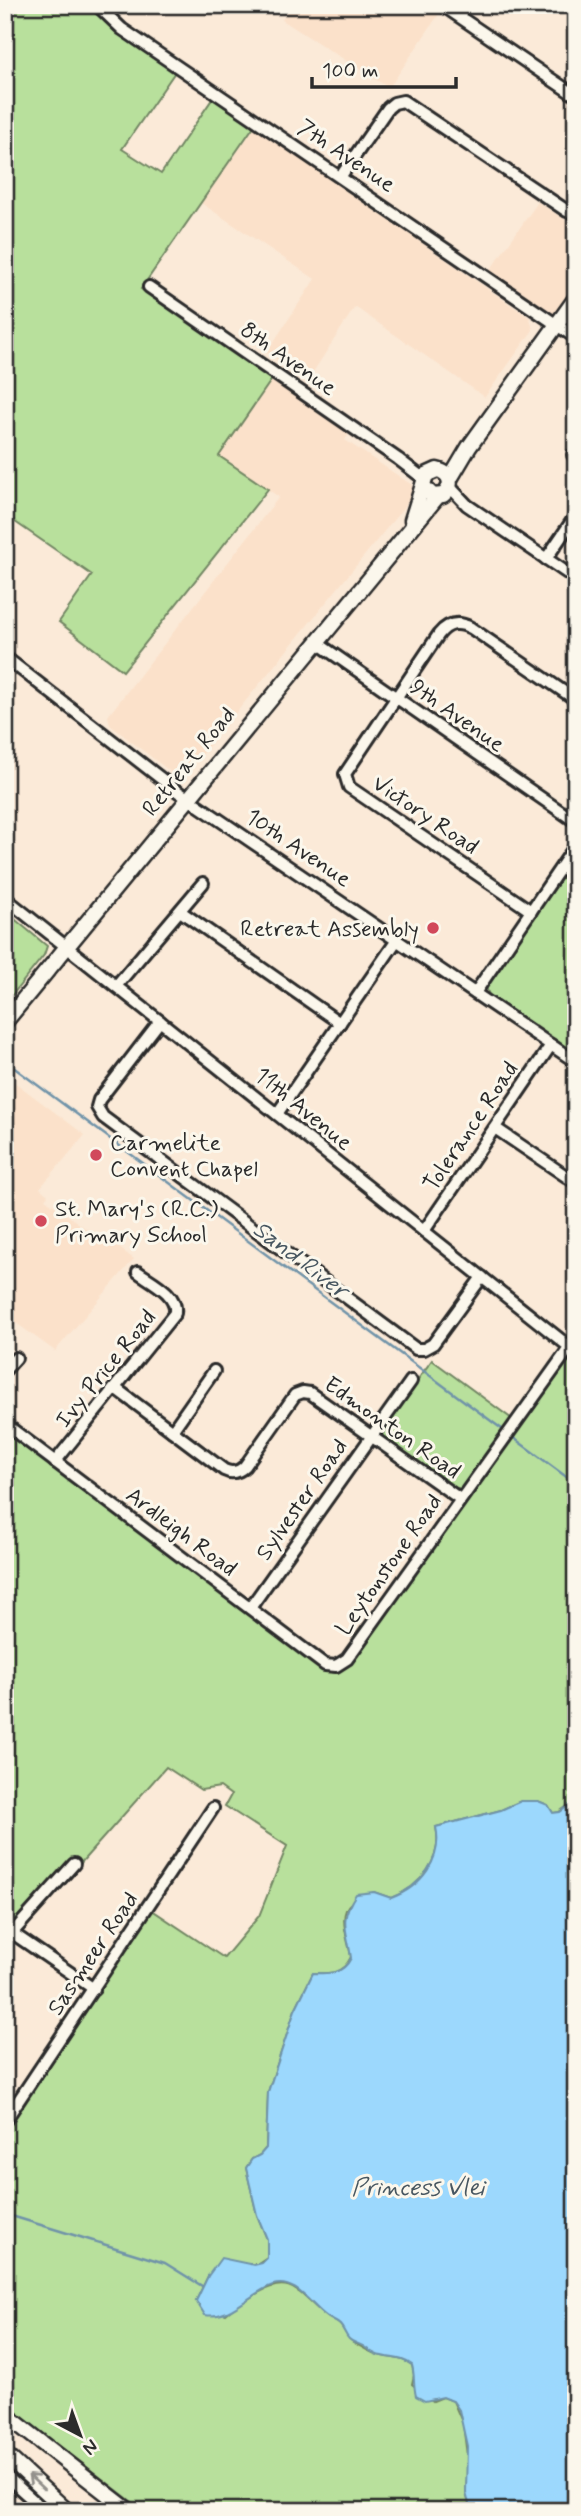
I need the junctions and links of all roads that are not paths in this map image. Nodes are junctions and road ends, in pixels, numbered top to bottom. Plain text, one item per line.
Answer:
1 (97, 5) edge
2 (442, 5) edge
3 (576, 96) edge
4 (341, 176) junction
5 (576, 214) edge
6 (149, 287) dead end
7 (576, 298) edge
8 (557, 325) junction
9 (576, 338) edge
10 (437, 483) junction
11 (576, 515) edge
12 (546, 559) junction
13 (576, 579) edge
14 (316, 642) junction
15 (5, 657) edge
16 (395, 697) junction
17 (576, 700) edge
18 (188, 797) junction
19 (576, 822) edge
20 (576, 845) edge
21 (203, 883) dead end
22 (5, 898) edge
23 (180, 911) junction
24 (531, 911) junction
25 (397, 940) junction
26 (67, 947) junction
27 (116, 986) junction
28 (475, 993) junction
29 (160, 1021) junction
30 (5, 1022) edge
31 (340, 1023) junction
32 (551, 1045) junction
33 (576, 1062) edge
34 (277, 1114) junction
35 (495, 1128) junction
36 (576, 1183) edge
37 (424, 1231) junction
38 (138, 1272) dead end
39 (482, 1277) junction
40 (573, 1349) edge
41 (16, 1358) dead end
42 (5, 1370) edge
43 (214, 1371) dead end
44 (411, 1381) dead end
45 (115, 1388) junction
46 (5, 1424) edge
47 (172, 1431) junction
48 (371, 1436) junction
49 (55, 1462) junction
50 (460, 1499) junction
51 (250, 1608) junction
52 (336, 1666) joint
53 (213, 1808) dead end
54 (75, 1864) dead end
55 (8, 1934) edge
56 (94, 1989) junction
57 (5, 2121) edge
58 (5, 2414) edge
59 (5, 2454) edge
60 (5, 2475) edge
61 (45, 2511) edge
62 (67, 2511) edge
63 (129, 2511) edge

1 - 4 street, 7th Avenue
2 - 3 street
4 - 5 street
4 - 8 street, 7th Avenue
6 - 10 street, 8th Avenue
7 - 8 main road, Retreat Road
8 - 9 street, 7th Avenue
8 - 10 main road, Retreat Road
10 - 12 street, 8th Avenue
10 - 14 main road, Retreat Road
11 - 12 street
12 - 13 street, 8th Avenue
14 - 16 street, 9th Avenue
14 - 18 main road, Retreat Road
15 - 18 street, 10th Avenue
16 - 17 street
16 - 19 street, 9th Avenue
16 - 24 street, Victory Road
18 - 25 street, 10th Avenue
18 - 26 main road, Retreat Road
20 - 24 street
21 - 23 street
22 - 26 street, 11th Avenue
23 - 27 street
23 - 31 street
24 - 28 street
25 - 28 street, 10th Avenue
25 - 31 street
26 - 27 street, 11th Avenue
26 - 30 main road, Retreat Road
27 - 29 street, 11th Avenue
28 - 32 street, 10th Avenue
29 - 34 street, 11th Avenue
29 - 39 street
31 - 34 street
32 - 33 street, 10th Avenue
32 - 35 street, Tolerance Road
34 - 37 street, 11th Avenue
35 - 36 street
35 - 37 street, Tolerance Road
37 - 39 street, 11th Avenue
38 - 45 street, Ivy Price Road
39 - 40 street, 11th Avenue
40 - 50 street, Leytonstone Road
41 - 42 street
43 - 47 street
44 - 48 street, Sylvester Road
45 - 47 street, Edmonton Road
45 - 49 street, Ivy Price Road
46 - 49 street, Ardleigh Road
47 - 48 street, Edmonton Road
48 - 50 street, Edmonton Road
48 - 51 street, Sylvester Road
49 - 51 street, Ardleigh Road
50 - 52 street, Leytonstone Road
51 - 52 street, Ardleigh Road
53 - 56 street, Sasmeer Road
54 - 55 street
55 - 56 street
56 - 57 street, Sasmeer Road
58 - 63 main road
62 -> 59 main road
60 - 61 street

